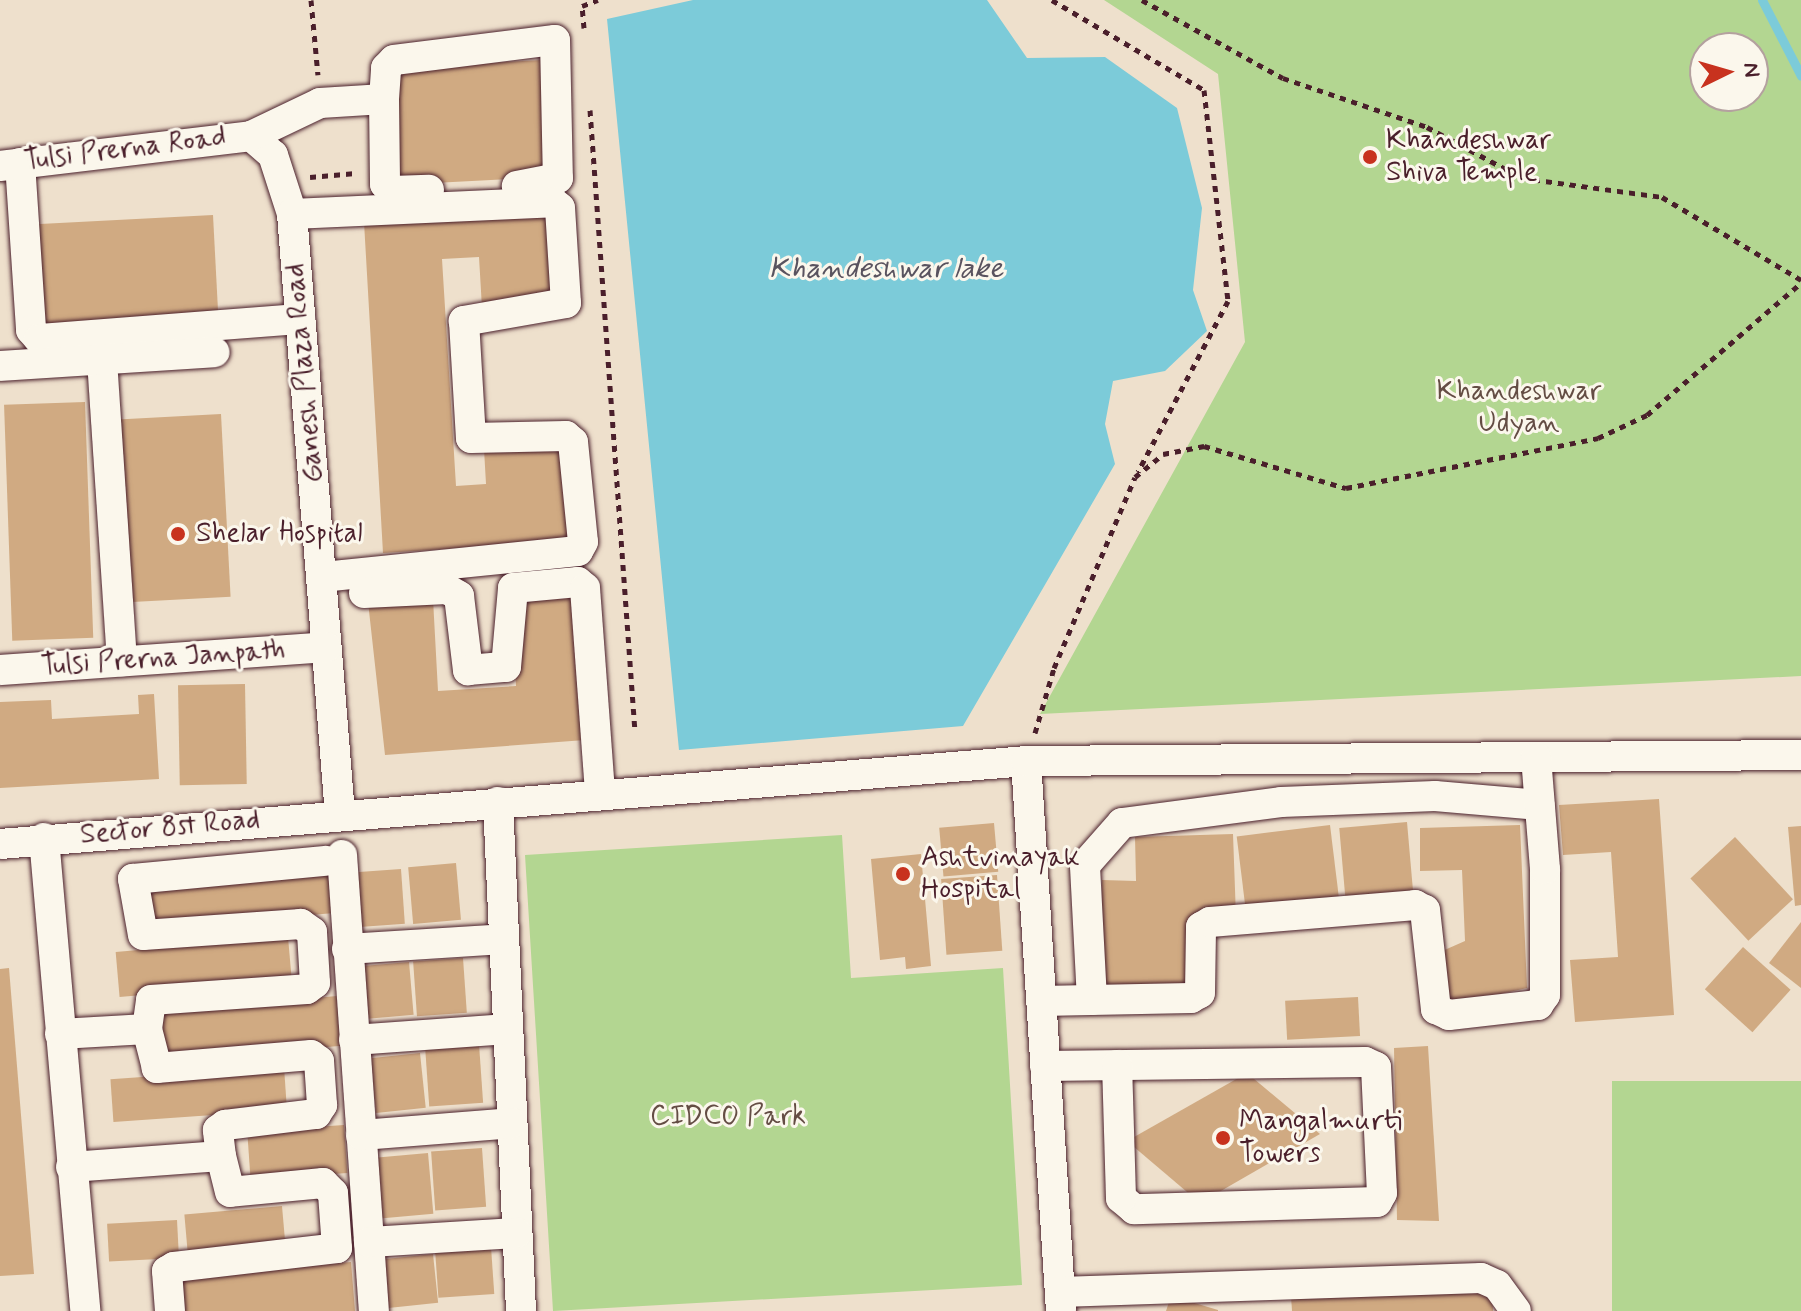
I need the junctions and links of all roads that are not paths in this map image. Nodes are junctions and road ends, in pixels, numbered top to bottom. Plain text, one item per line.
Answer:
1 (384, 99) junction
2 (251, 136) junction
3 (10, 164) edge
4 (292, 214) junction
5 (300, 319) junction
6 (215, 352) dead end
7 (102, 360) junction
8 (0, 366) edge
9 (322, 586) junction
10 (326, 647) junction
11 (122, 661) junction
12 (0, 670) edge
13 (1801, 755) edge
14 (1536, 757) junction
15 (1026, 761) junction
16 (600, 794) junction
17 (498, 802) junction
18 (1540, 805) junction
19 (340, 815) junction
20 (44, 838) junction
21 (0, 844) edge
22 (504, 939) junction
23 (347, 949) junction
24 (1092, 1000) junction
25 (1041, 1001) junction
26 (147, 1029) junction
27 (508, 1029) junction
28 (60, 1034) junction
29 (354, 1040) junction
30 (1117, 1065) junction
31 (1045, 1066) junction
32 (512, 1123) junction
33 (361, 1135) junction
34 (221, 1156) junction
35 (71, 1167) junction
36 (517, 1233) junction
37 (369, 1242) junction
38 (1276, 1298) edge
39 (1114, 1300) edge
40 (1060, 1301) edge
41 (85, 1311) edge
42 (170, 1311) edge
43 (374, 1311) edge
44 (521, 1311) edge
45 (1516, 1311) edge

1 - 1 street
1 - 2 street, Tulsi Prerna Road
2 - 3 street, Tulsi Prerna Road
2 - 4 street, Ganesh Plaza Road
3 - 5 street
4 - 5 street, Ganesh Plaza Road
4 - 9 street
5 - 9 street, Ganesh Plaza Road
6 - 7 street
7 - 8 street
7 - 11 street
9 - 10 street, Ganesh Plaza Road
9 - 16 street
10 - 11 street, Tulsi Prerna Janpath
10 - 19 street, Ganesh Plaza Road
11 - 12 street, Tulsi Prerna Janpath
13 - 14 street, Sector 8st Road
14 - 15 street, Sector 8st Road
14 - 18 street
15 - 16 street, Sector 8st Road
15 - 25 street
16 - 17 street, Sector 8st Road
17 - 19 street, Sector 8st Road
17 - 22 street
18 - 24 street
18 - 24 street
19 - 20 street, Sector 8st Road
20 - 21 street, Sector 8st Road
20 - 28 street
22 - 23 street
22 - 27 street
23 - 26 street
23 - 29 street
24 - 25 street
25 - 31 street
26 - 28 street
26 - 34 street
27 - 29 street
27 - 32 street
28 - 35 street
29 - 33 street
30 - 30 street
30 - 31 street
31 - 40 street
32 - 33 street
32 - 36 street
33 - 37 street
34 - 35 street
34 - 42 street
35 - 41 street
36 - 37 street
36 - 44 street
37 - 43 street
38 - 39 street
38 - 45 street
39 - 40 street

